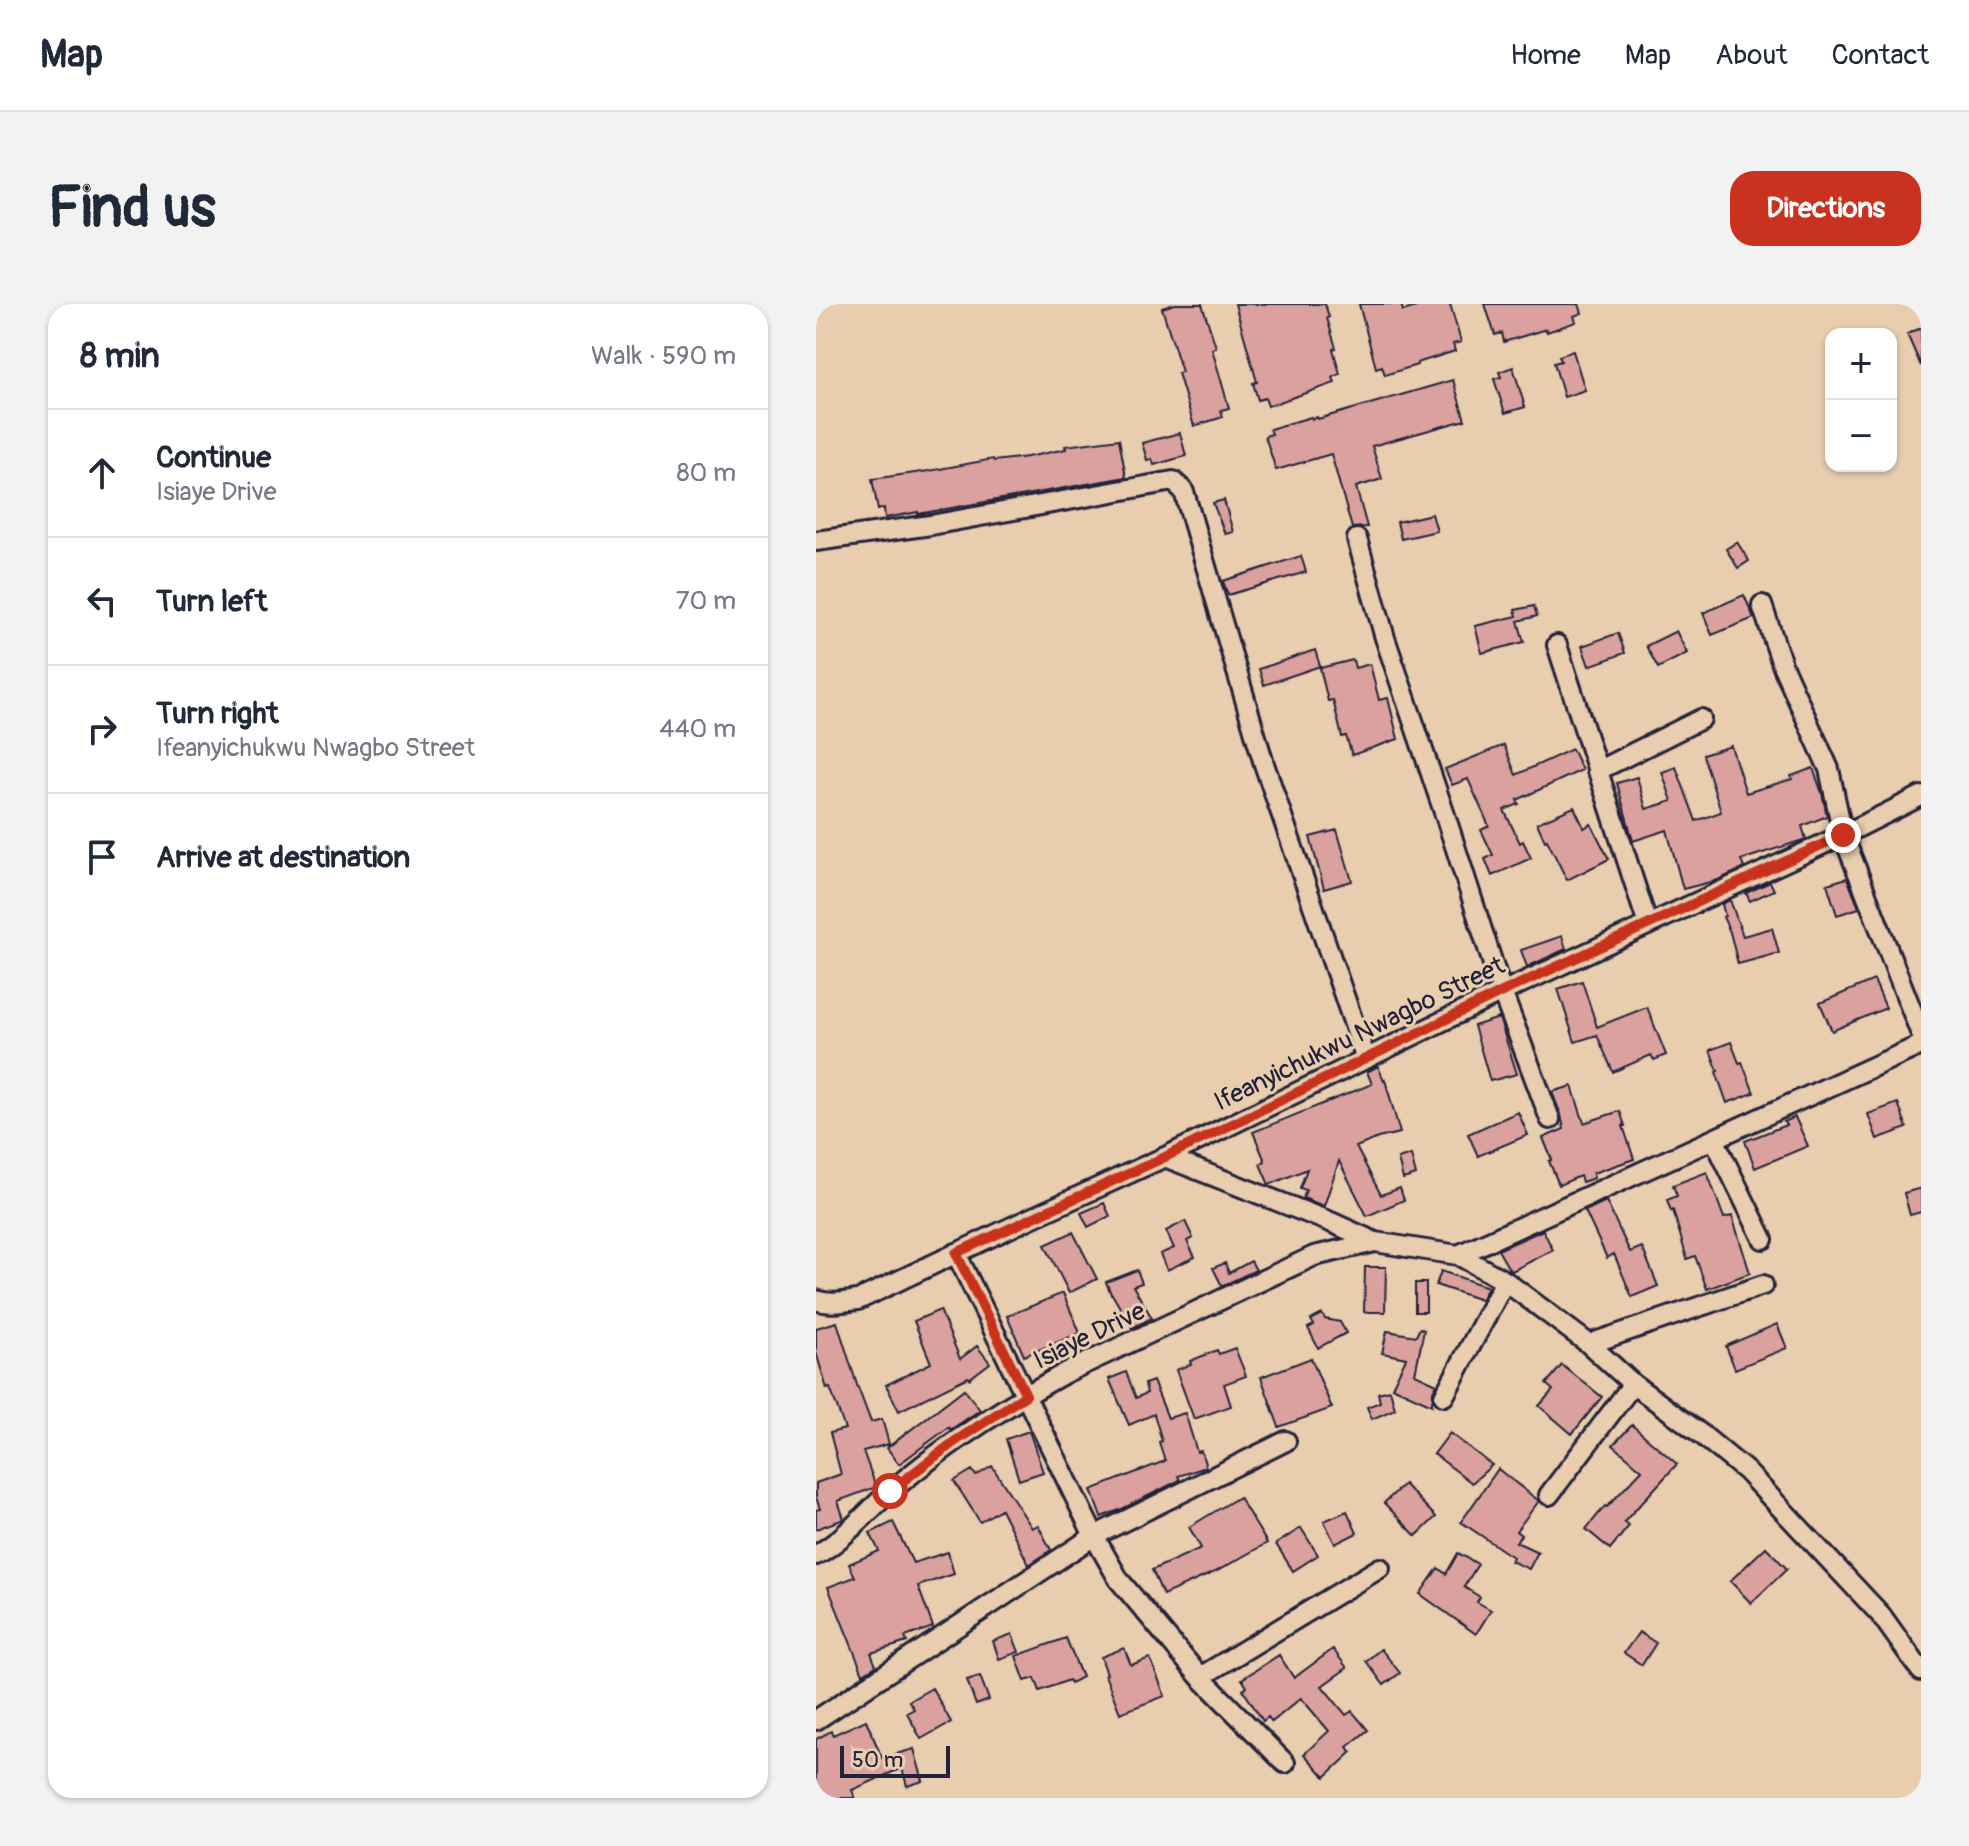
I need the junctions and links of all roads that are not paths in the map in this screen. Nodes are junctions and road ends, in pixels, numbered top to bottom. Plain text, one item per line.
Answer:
1 (1357, 539) dead end
2 (816, 541) edge
3 (1762, 605) dead end
4 (1557, 645) dead end
5 (1701, 719) dead end
6 (1597, 771) junction
7 (1921, 796) edge
8 (1843, 835) junction
9 (1648, 925) junction
10 (1502, 992) junction
11 (1921, 1034) edge
12 (1921, 1045) edge
13 (1366, 1059) junction
14 (1550, 1119) dead end
15 (1714, 1139) junction
16 (1165, 1157) junction
17 (1763, 1239) dead end
18 (1375, 1242) junction
19 (956, 1253) junction
20 (1458, 1255) junction
21 (1505, 1281) junction
22 (1763, 1285) dead end
23 (816, 1300) edge
24 (1589, 1344) junction
25 (1633, 1384) junction
26 (1026, 1395) junction
27 (1444, 1396) dead end
28 (1286, 1441) dead end
29 (1549, 1495) dead end
30 (1094, 1536) junction
31 (816, 1555) edge
32 (1380, 1568) dead end
33 (1921, 1671) edge
34 (1200, 1677) junction
35 (816, 1720) edge
36 (1285, 1763) dead end

1 - 10 street
2 - 13 street
3 - 8 street
4 - 6 street
5 - 6 street
6 - 9 street
7 - 8 street, Ifeanyichukwu Nwagbo Street
8 - 9 street, Ifeanyichukwu Nwagbo Street
8 - 11 street
9 - 10 street, Ifeanyichukwu Nwagbo Street
10 - 13 street, Ifeanyichukwu Nwagbo Street
10 - 14 street
12 - 15 street
13 - 16 street, Ifeanyichukwu Nwagbo Street
15 - 17 street
15 - 20 street
16 - 18 street
16 - 19 street, Ifeanyichukwu Nwagbo Street
18 - 20 street
18 - 26 street, Isiaye Drive
19 - 23 street, Ifeanyichukwu Nwagbo Street
19 - 26 street
20 - 21 street
21 - 24 street
21 - 27 street
22 - 24 street
24 - 25 street
25 - 29 street
25 - 33 street
26 - 30 street
26 - 31 street, Isiaye Drive
28 - 30 street
30 - 34 street
30 - 35 street
32 - 34 street
34 - 36 street

